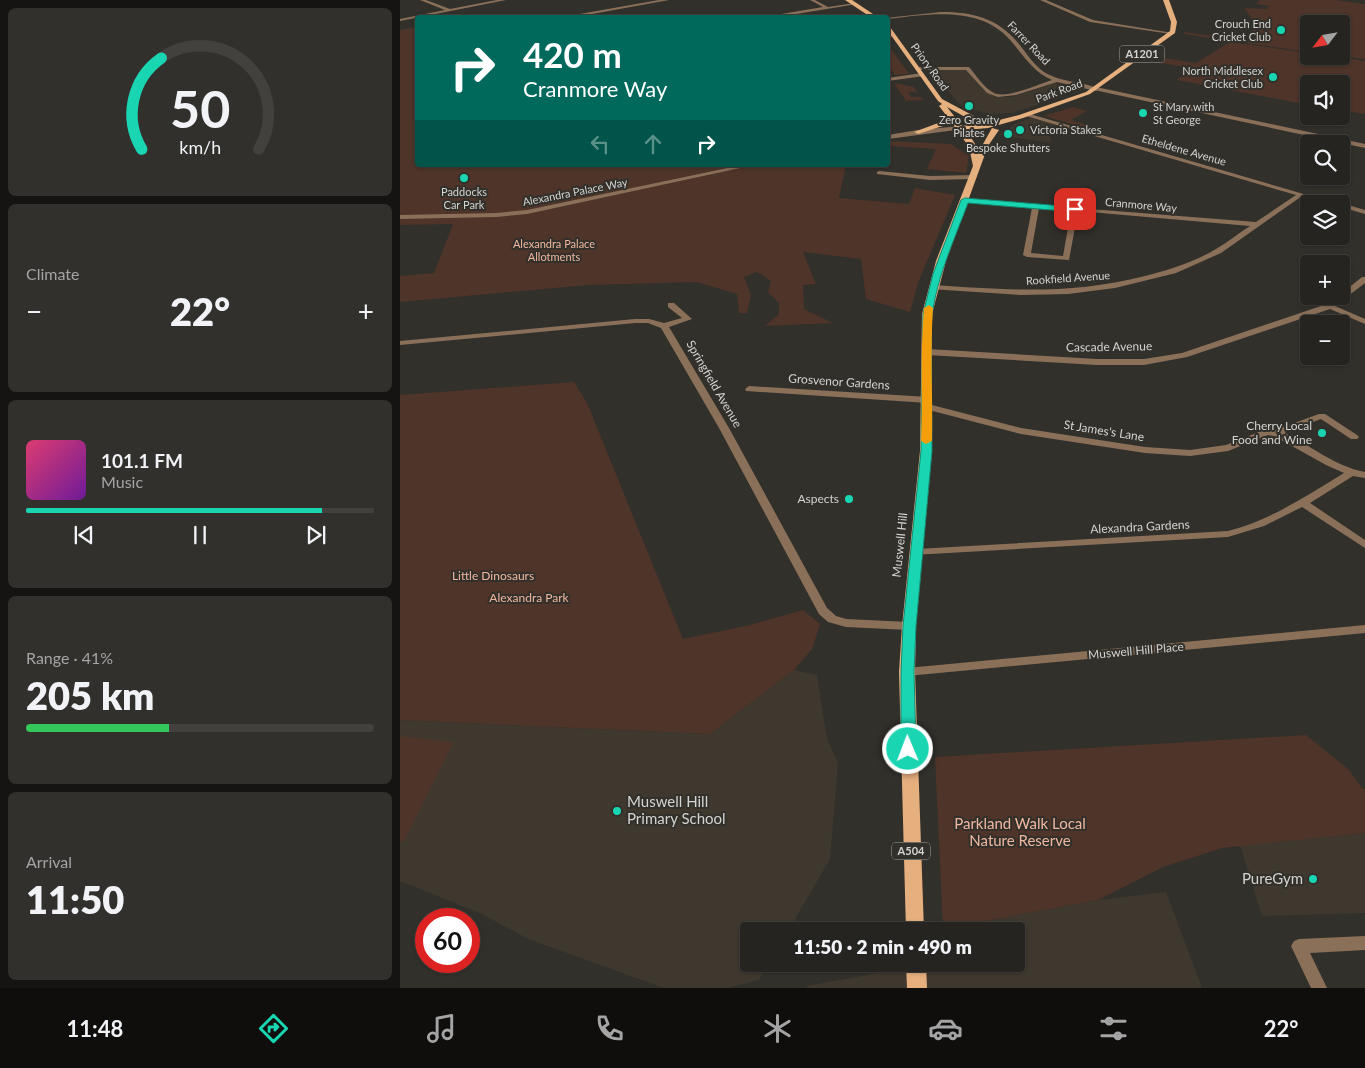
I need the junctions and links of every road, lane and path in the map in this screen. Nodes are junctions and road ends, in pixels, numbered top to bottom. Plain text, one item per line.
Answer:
1 (422, 0) edge
2 (504, 0) edge
3 (621, 0) edge
4 (667, 0) edge
5 (812, 0) edge
6 (848, 0) edge
7 (1042, 0) edge
8 (1166, 0) edge
9 (855, 4) junction
10 (633, 6) junction
11 (827, 8) junction
12 (450, 10) junction
13 (425, 15) edge
14 (578, 15) edge
15 (780, 15) edge
16 (872, 15) edge
17 (415, 17) edge
18 (890, 18) edge
19 (400, 20) edge
20 (1172, 33) junction
21 (890, 36) edge
22 (920, 72) junction
23 (891, 78) edge
24 (1057, 80) junction
25 (1096, 89) junction
26 (940, 100) junction
27 (959, 112) junction
28 (1025, 116) junction
29 (954, 119) junction
30 (1010, 120) junction
31 (963, 130) junction
32 (984, 131) junction
33 (918, 132) junction
34 (898, 136) junction
35 (890, 137) edge
36 (1365, 146) edge
37 (974, 147) junction
38 (742, 167) edge
39 (879, 172) dead end
40 (975, 173) junction
41 (1301, 194) junction
42 (1304, 195) edge
43 (965, 200) junction
44 (1036, 206) junction
45 (1350, 208) edge
46 (1075, 209) junction
47 (1365, 212) edge
48 (400, 217) edge
49 (1256, 224) junction
50 (1365, 279) edge
51 (933, 287) junction
52 (671, 305) dead end
53 (1330, 306) junction
54 (1365, 322) edge
55 (664, 326) junction
56 (400, 343) edge
57 (927, 352) junction
58 (749, 389) dead end
59 (928, 404) junction
60 (1276, 433) junction
61 (1354, 437) dead end
62 (1350, 473) junction
63 (1365, 475) edge
64 (1302, 502) junction
65 (1365, 545) edge
66 (917, 553) junction
67 (909, 626) junction
68 (1365, 630) edge
69 (907, 672) junction
70 (915, 922) edge
71 (1365, 943) edge
72 (916, 972) edge
73 (917, 988) edge
74 (1319, 988) edge

1 - 12 street
2 - 12 street
3 - 10 street
4 - 10 street
5 - 11 street
6 - 9 main road
7 - 20 street
8 - 20 main road, A1201
9 - 11 street
9 - 16 main road
10 - 14 street
11 - 15 street
12 - 13 street
17 - 19 street
18 - 24 street, Farrer Road
20 - 25 main road, Park Road / A1201
21 - 22 main road, Priory Road / A504
22 - 23 street
22 - 24 street
22 - 26 main road, Priory Road / A504
24 - 25 street, Farrer Road
25 - 28 main road, Park Road / A1201
25 - 36 street, Farrer Road
26 - 27 main road, Priory Road / A504
26 - 29 main road, Muswell Hill / A504
27 - 30 main road, A1201
27 - 32 main road
28 - 30 main road, Park Road / A1201
28 - 32 main road, Park Road / A1201
28 - 41 street, Etheldene Avenue
29 - 31 main road, Muswell Hill / A504
29 - 33 main road
30 - 32 main road, Park Road / A1201
31 - 32 main road
31 - 33 street
31 - 34 street
31 - 37 main road, Muswell Hill / A504
32 - 37 main road
32 - 40 main road, Muswell Hill / A504
33 - 34 street
34 - 35 street
37 - 40 main road, Muswell Hill / A504
38 - 48 street, Alexandra Palace Way
39 - 40 street
40 - 43 main road, Muswell Hill / A504
41 - 42 street, Etheldene Avenue
41 - 49 street, Rookfield Avenue
43 - 44 street, Cranmore Way
43 - 51 main road, Muswell Hill / A504
44 - 46 street, Cranmore Way
44 - 46 street
45 - 47 street
46 - 49 street, Cranmore Way
49 - 51 street, Rookfield Avenue
50 - 53 street, Cascade Avenue
51 - 57 main road, Muswell Hill / A504
52 - 55 street
53 - 54 street
53 - 57 street, Cascade Avenue
55 - 56 street
55 - 67 street, Springfield Avenue
57 - 59 main road, Muswell Hill / A504
58 - 59 street, Grosvenor Gardens
59 - 60 street, St James's Lane
59 - 66 main road, Muswell Hill / A504
60 - 61 street, St James's Lane
60 - 62 street
62 - 63 street
62 - 64 street, Alexandra Gardens
64 - 65 street
64 - 66 street, Alexandra Gardens
66 - 67 main road, Muswell Hill / A504
67 - 69 main road, Muswell Hill / A504
68 - 69 street, Muswell Hill Place
69 - 70 main road, Muswell Hill / A504
71 - 74 street
72 - 73 main road

